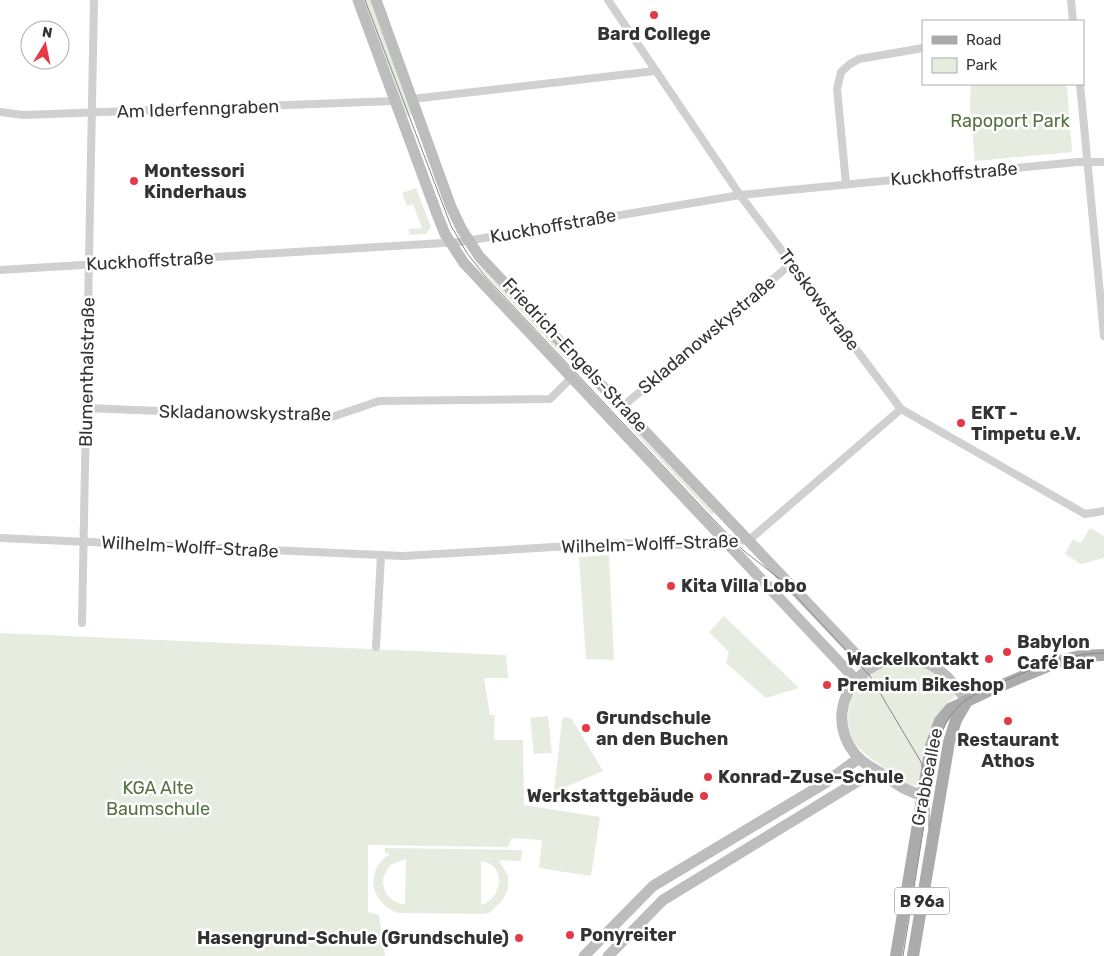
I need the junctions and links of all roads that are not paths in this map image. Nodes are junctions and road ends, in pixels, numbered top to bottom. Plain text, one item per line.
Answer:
1 (94, 0) edge
2 (358, 0) edge
3 (376, 0) edge
4 (608, 0) edge
5 (1071, 0) edge
6 (1073, 20) edge
7 (922, 48) edge
8 (655, 70) junction
9 (1080, 85) edge
10 (412, 99) junction
11 (395, 101) junction
12 (0, 112) edge
13 (93, 113) junction
14 (1087, 162) junction
15 (1104, 162) edge
16 (846, 184) junction
17 (740, 195) junction
18 (468, 241) junction
19 (450, 243) junction
20 (792, 263) junction
21 (90, 265) junction
22 (0, 270) edge
23 (1104, 336) edge
24 (572, 377) junction
25 (622, 407) junction
26 (86, 408) junction
27 (901, 409) junction
28 (1104, 510) edge
29 (0, 538) edge
30 (722, 538) junction
31 (84, 541) junction
32 (748, 541) junction
33 (381, 556) junction
34 (82, 623) dead end
35 (376, 647) dead end
36 (1104, 655) edge
37 (868, 668) junction
38 (855, 679) junction
39 (967, 701) junction
40 (859, 758) junction
41 (876, 770) junction
42 (923, 795) junction
43 (939, 797) junction
44 (584, 956) edge
45 (608, 956) edge
46 (896, 956) edge
47 (913, 956) edge

1 - 13 street, Blumenthalstraße
2 - 11 main road, Friedrich-Engels-Straße
3 - 10 main road, Friedrich-Engels-Straße
4 - 8 street, Treskowstraße
5 - 6 street
7 - 16 street
8 - 10 street
8 - 17 street, Treskowstraße
9 - 14 street
10 - 18 main road, Friedrich-Engels-Straße
11 - 13 street, Am Iderfenngraben
11 - 19 main road, Friedrich-Engels-Straße
12 - 13 street, Am Iderfenngraben
13 - 21 street, Blumenthalstraße
14 - 15 street, Kuckhoffstraße
14 - 16 street, Kuckhoffstraße
14 - 23 street
16 - 17 street, Kuckhoffstraße
17 - 18 street, Kuckhoffstraße
17 - 20 street, Treskowstraße
18 - 19 street, Kuckhoffstraße
18 - 25 main road, Friedrich-Engels-Straße
19 - 21 street, Kuckhoffstraße
19 - 24 main road, Friedrich-Engels-Straße
20 - 25 street, Skladanowskystraße
20 - 27 street, Treskowstraße
21 - 22 street, Kuckhoffstraße
21 - 26 street, Blumenthalstraße
24 - 26 street, Skladanowskystraße
24 - 30 main road, Friedrich-Engels-Straße
25 - 32 main road, Friedrich-Engels-Straße
26 - 31 street, Blumenthalstraße
27 - 28 street, Treskowstraße
27 - 32 street, Wilhelm-Wolff-Straße
29 - 31 street, Wilhelm-Wolff-Straße
30 - 32 street, Wilhelm-Wolff-Straße
30 - 33 street, Wilhelm-Wolff-Straße
30 - 38 main road, Friedrich-Engels-Straße
31 - 33 street, Wilhelm-Wolff-Straße
31 - 34 street, Blumenthalstraße
32 - 37 main road, Friedrich-Engels-Straße
33 - 35 street
36 - 39 main road
37 - 38 main road
37 - 39 main road
38 - 40 main road
39 - 42 main road, Grabbeallee
39 - 43 main road, Grabbeallee / B 96a
40 - 41 main road
40 - 44 main road
41 - 42 main road
41 - 45 main road
42 - 43 main road
42 - 46 main road, Grabbeallee / B 96a
43 - 47 main road, Grabbeallee / B 96a

